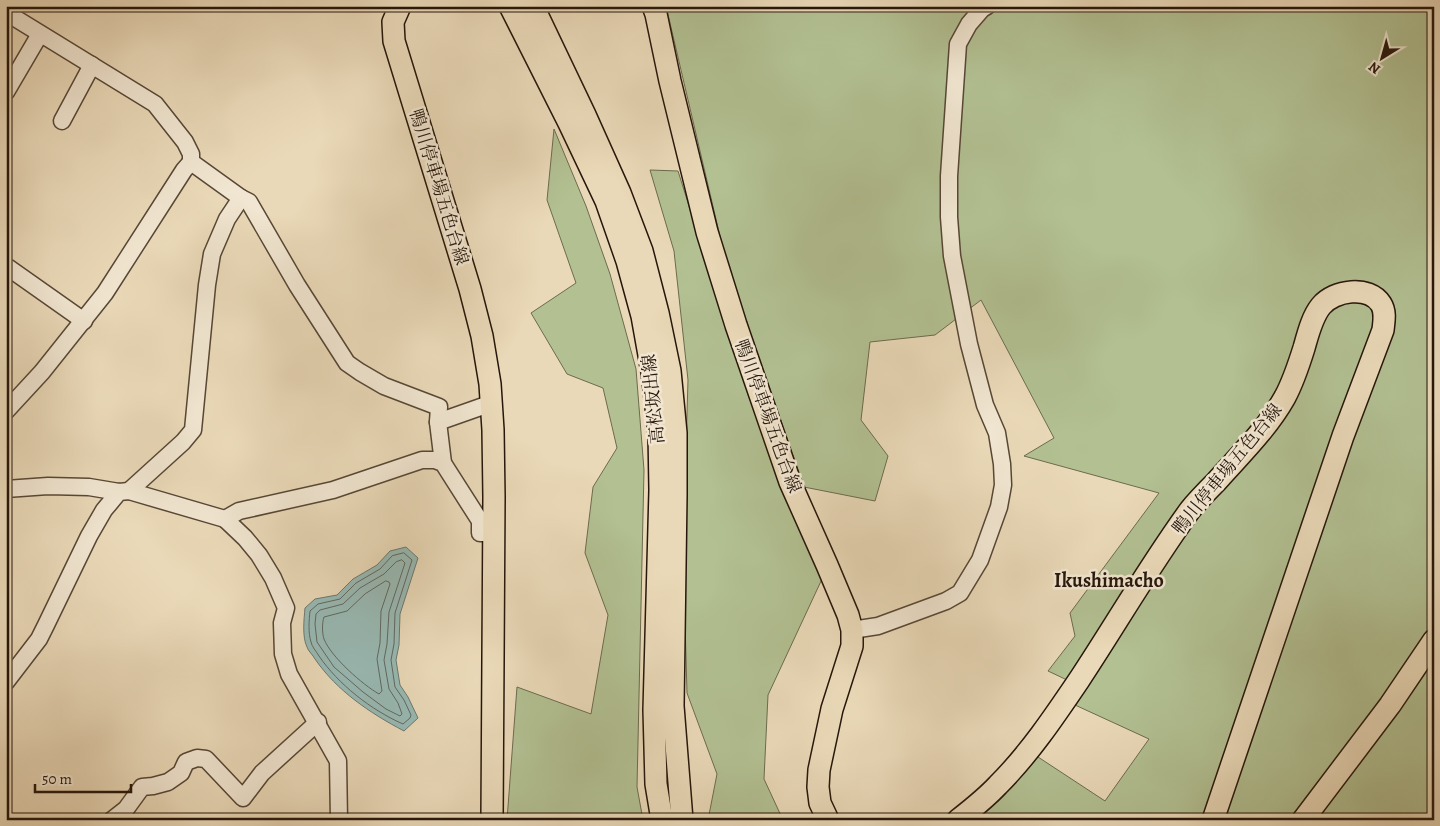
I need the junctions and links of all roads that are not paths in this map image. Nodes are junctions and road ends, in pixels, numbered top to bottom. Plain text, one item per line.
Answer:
1 (6, 6) edge
2 (400, 6) edge
3 (510, 6) edge
4 (533, 6) edge
5 (653, 6) edge
6 (987, 6) edge
7 (40, 34) junction
8 (92, 66) junction
9 (6, 92) edge
10 (62, 121) dead end
11 (191, 162) junction
12 (241, 198) junction
13 (6, 266) edge
14 (84, 321) junction
15 (492, 402) junction
16 (6, 411) edge
17 (438, 422) junction
18 (443, 463) junction
19 (6, 489) edge
20 (124, 492) junction
21 (225, 519) junction
22 (494, 533) junction
23 (852, 630) junction
24 (1434, 640) edge
25 (6, 682) edge
26 (318, 722) junction
27 (112, 820) edge
28 (339, 820) edge
29 (492, 820) edge
30 (662, 820) edge
31 (682, 820) edge
32 (828, 820) edge
33 (958, 820) edge
34 (1214, 820) edge
35 (1303, 820) edge

1 - 7 street
2 - 15 main road, 鴨川停車場五色台線
3 - 30 main road, 高松坂出線
4 - 31 main road, 高松坂出線
5 - 23 main road, 鴨川停車場五色台線
6 - 23 street
7 - 8 street
7 - 9 street
8 - 10 street
8 - 11 street
11 - 12 street
11 - 14 street
12 - 17 street
12 - 20 street
13 - 14 street
14 - 16 street
15 - 17 street
15 - 22 main road, 鴨川停車場五色台線
17 - 18 street
18 - 21 street
18 - 22 street
19 - 20 street
20 - 21 street
20 - 25 street
21 - 26 street
22 - 29 main road, 鴨川停車場五色台線
23 - 32 main road, 鴨川停車場五色台線
24 - 35 main road
26 - 27 street
26 - 28 street
33 - 34 main road, 鴨川停車場五色台線

